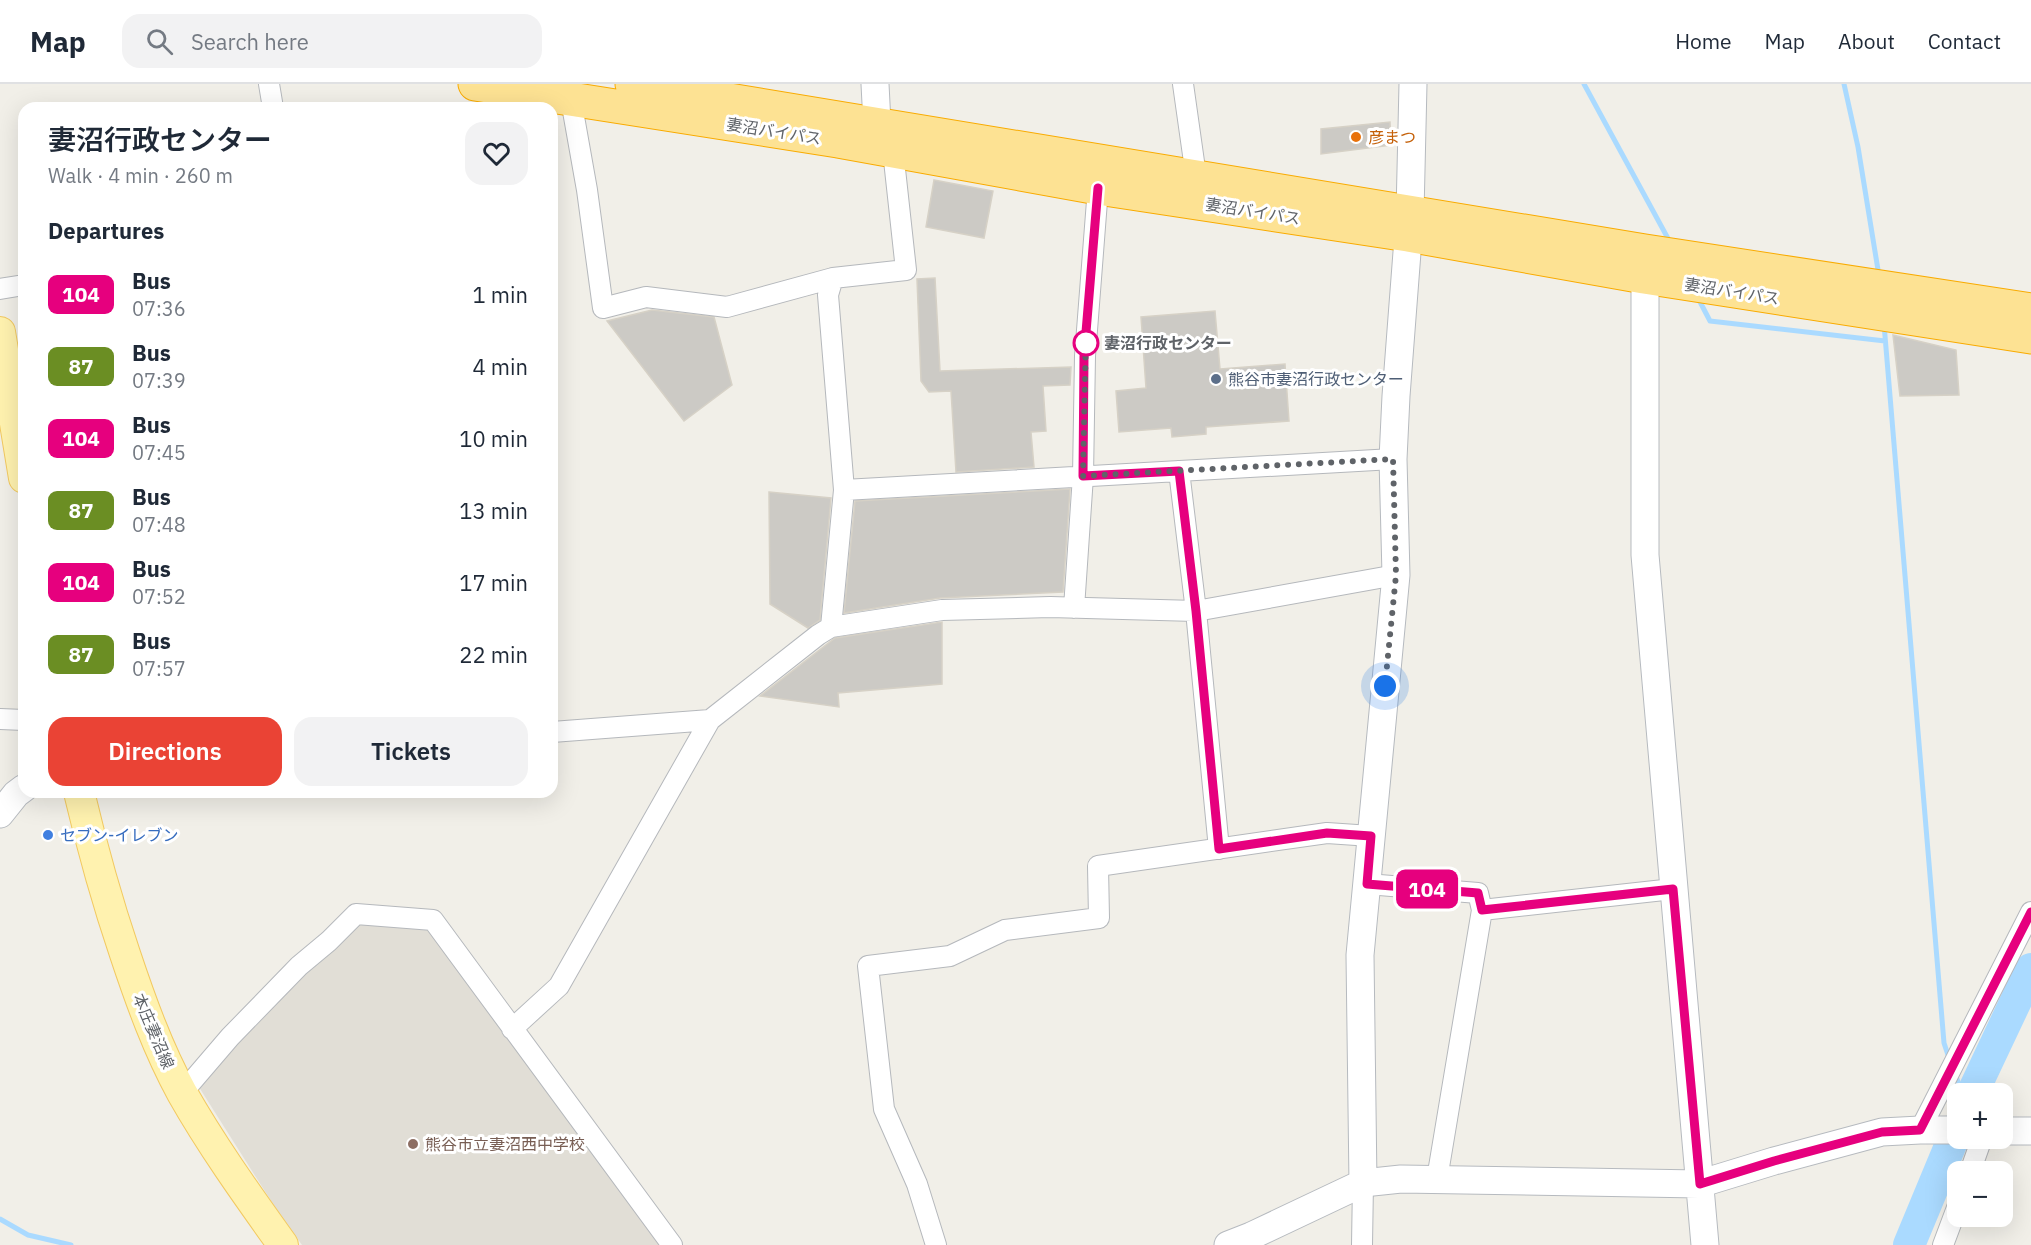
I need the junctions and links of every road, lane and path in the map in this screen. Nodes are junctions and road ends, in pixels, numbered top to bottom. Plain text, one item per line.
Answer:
1 (269, 84) edge
2 (475, 84) edge
3 (632, 84) edge
4 (874, 84) edge
5 (1183, 84) edge
6 (1413, 84) edge
7 (571, 100) junction
8 (272, 102) edge
9 (885, 137) junction
10 (1196, 176) junction
11 (1098, 188) junction
12 (1409, 224) junction
13 (1644, 264) junction
14 (833, 278) junction
15 (18, 286) edge
16 (0, 289) edge
17 (2031, 310) edge
18 (0, 332) edge
19 (2031, 337) edge
20 (18, 442) edge
21 (1393, 459) junction
22 (1179, 471) junction
23 (1083, 476) junction
24 (844, 490) junction
25 (1396, 575) junction
26 (1074, 608) junction
27 (1196, 611) junction
28 (831, 627) junction
29 (0, 719) edge
30 (18, 720) edge
31 (710, 720) junction
32 (558, 732) edge
33 (18, 792) edge
34 (80, 798) edge
35 (0, 814) edge
36 (1371, 836) junction
37 (1219, 849) junction
38 (1367, 884) junction
39 (1673, 889) junction
40 (1482, 910) junction
41 (2031, 912) edge
42 (512, 1029) junction
43 (182, 1094) junction
44 (1938, 1130) edge
45 (2013, 1131) edge
46 (2031, 1131) edge
47 (1437, 1179) junction
48 (1363, 1183) junction
49 (1700, 1184) junction
50 (1950, 1227) edge
51 (283, 1245) edge
52 (672, 1245) edge
53 (936, 1245) edge
54 (1228, 1245) edge
55 (1362, 1245) edge
56 (1705, 1245) edge
57 (1943, 1245) edge

1 - 8 street
2 - 7 highway, 妻沼バイパス
3 - 9 highway, 妻沼バイパス
4 - 9 street
5 - 10 street
6 - 12 street
7 - 9 highway, 妻沼バイパス
7 - 14 street
9 - 10 highway, 妻沼バイパス
9 - 11 highway, 妻沼バイパス
9 - 14 street
10 - 12 highway, 妻沼バイパス
11 - 12 highway, 妻沼バイパス
11 - 23 street
12 - 13 highway, 妻沼バイパス
12 - 21 street
13 - 17 highway, 妻沼バイパス
13 - 19 highway, 妻沼バイパス
13 - 39 street
14 - 24 street
15 - 16 street
18 - 20 main road
21 - 22 street
21 - 25 street
22 - 23 street
22 - 27 street
23 - 24 street
23 - 26 street
24 - 28 street
25 - 27 street
25 - 36 street
26 - 27 street
26 - 28 street
27 - 37 street
28 - 31 street
29 - 30 street
31 - 32 street
31 - 42 street
33 - 35 street
34 - 43 main road, 本庄妻沼線
36 - 37 street
36 - 38 street
37 - 53 street
38 - 40 street
38 - 48 street
39 - 40 street
39 - 49 street
40 - 47 street
41 - 44 street
42 - 43 street
42 - 52 street
43 - 51 main road, 本庄妻沼線
44 - 49 street
45 - 46 street
47 - 48 street
47 - 49 street
48 - 54 street
48 - 55 street
49 - 56 street
50 - 57 street

